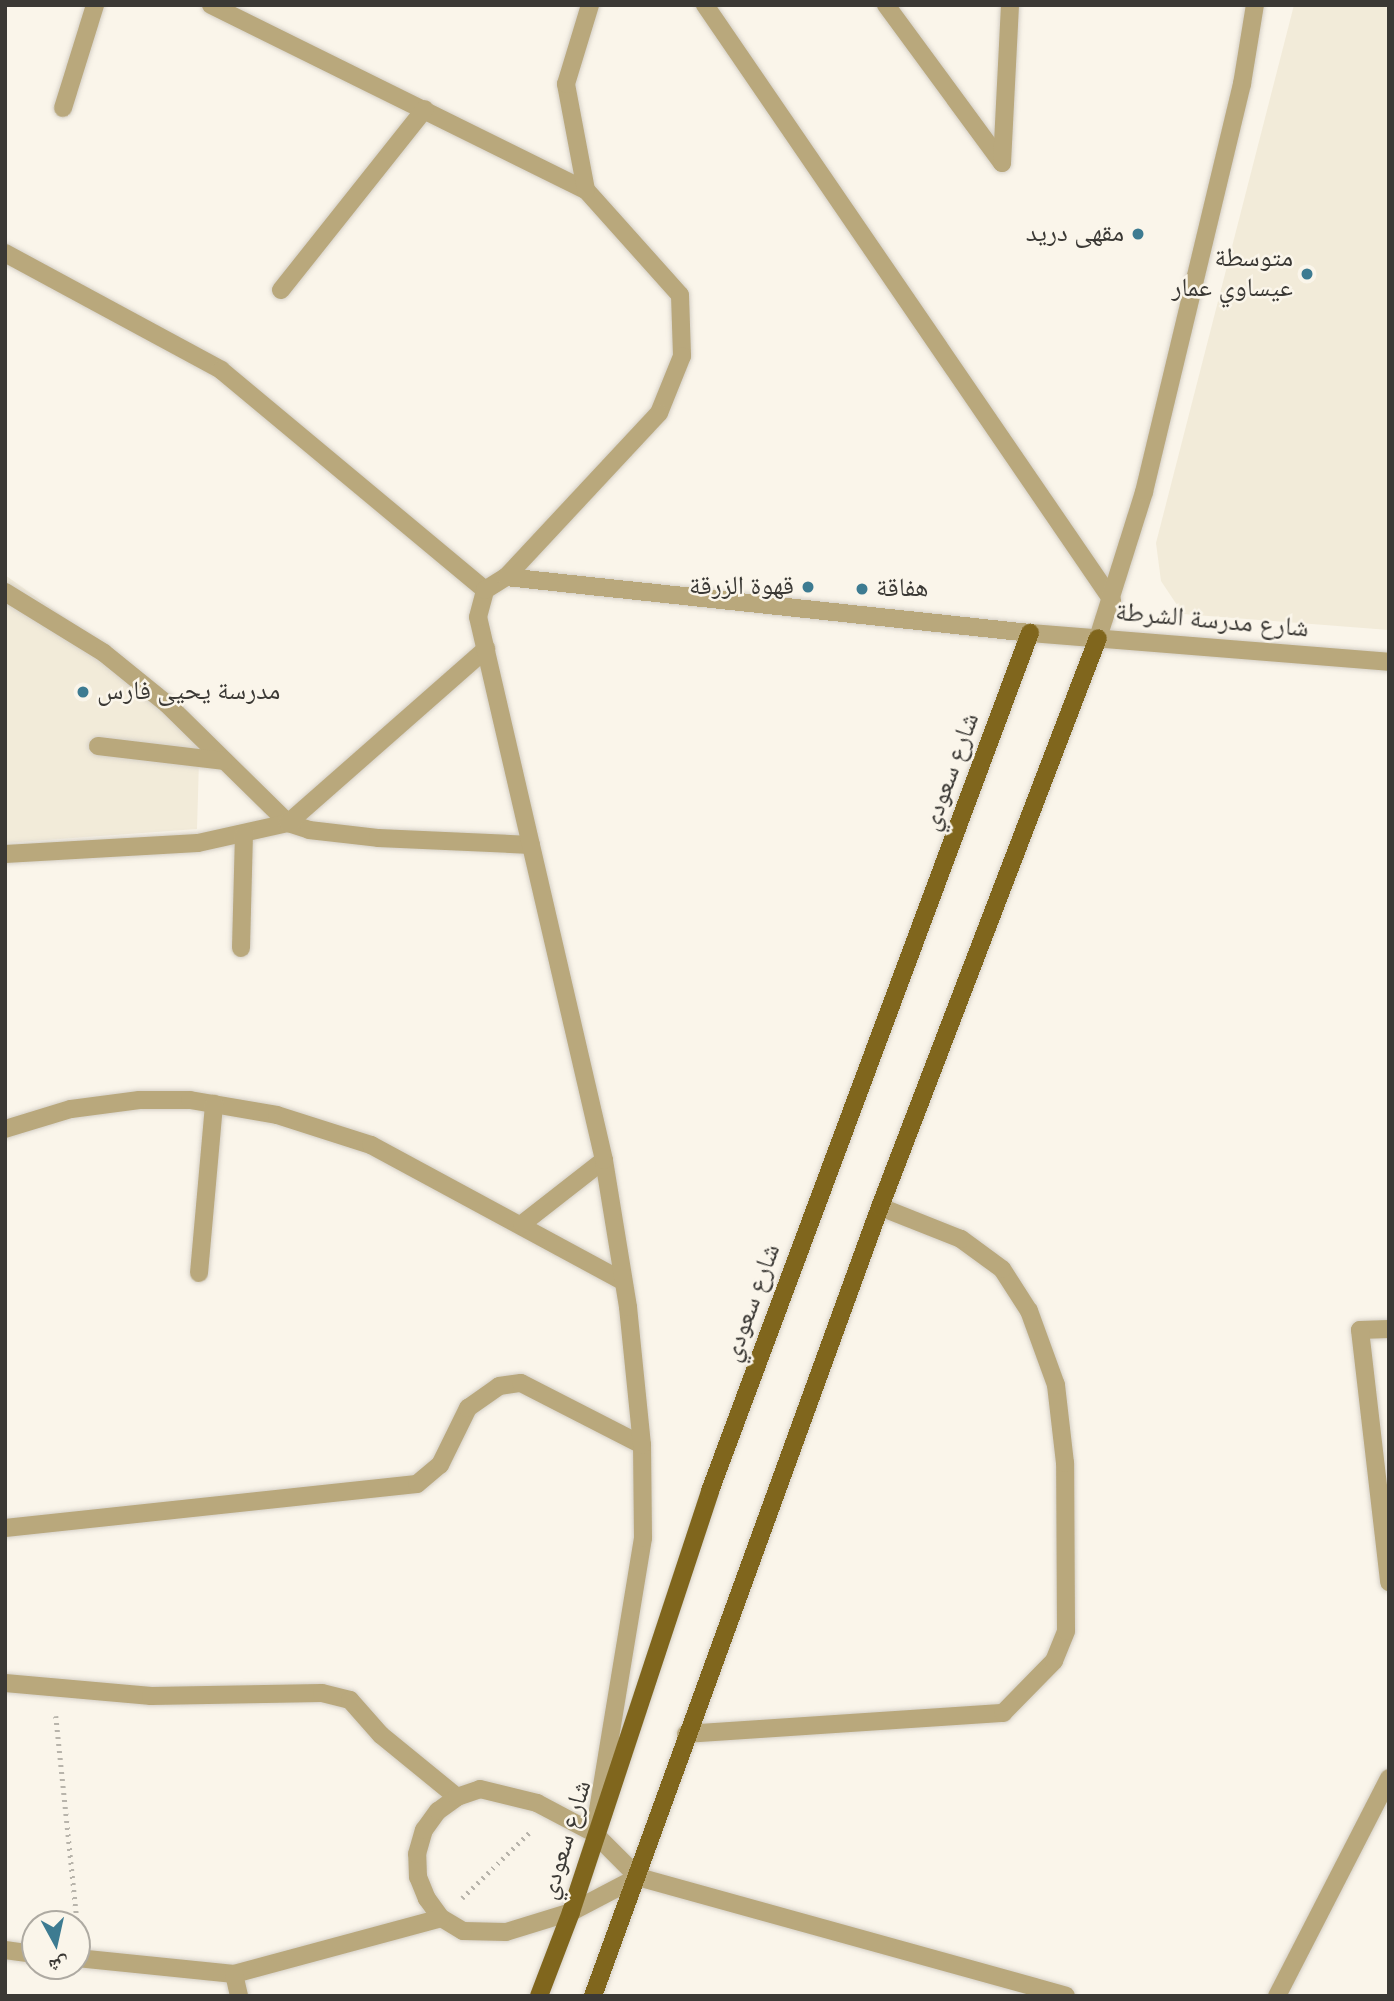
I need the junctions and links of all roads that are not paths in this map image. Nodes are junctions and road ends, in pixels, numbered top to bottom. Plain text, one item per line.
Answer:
1 (95, 5) edge
2 (211, 5) edge
3 (590, 5) edge
4 (705, 5) edge
5 (886, 5) edge
6 (1010, 5) edge
7 (1255, 5) edge
8 (64, 108) dead end
9 (425, 109) junction
10 (586, 190) junction
11 (5, 253) edge
12 (281, 290) dead end
13 (506, 576) junction
14 (485, 590) junction
15 (5, 592) edge
16 (1112, 600) junction
17 (1030, 633) junction
18 (1098, 638) junction
19 (486, 649) junction
20 (1389, 662) edge
21 (98, 746) dead end
22 (223, 761) junction
23 (288, 823) junction
24 (244, 834) junction
25 (531, 845) junction
26 (5, 854) edge
27 (242, 948) dead end
28 (214, 1104) junction
29 (5, 1129) edge
30 (604, 1160) junction
31 (880, 1207) junction
32 (522, 1224) junction
33 (199, 1273) dead end
34 (623, 1281) junction
35 (1389, 1329) edge
36 (642, 1445) junction
37 (5, 1528) edge
38 (1389, 1582) edge
39 (5, 1683) edge
40 (686, 1734) junction
41 (1389, 1778) edge
42 (457, 1797) junction
43 (594, 1833) junction
44 (638, 1877) junction
45 (571, 1912) junction
46 (441, 1918) junction
47 (91, 1960) edge
48 (234, 1974) junction
49 (239, 1996) edge
50 (539, 1996) edge
51 (593, 1996) edge
52 (1066, 1996) edge
53 (1277, 1996) edge

1 - 8 street
2 - 9 street
3 - 10 street
4 - 16 street
5 - 6 street
7 - 16 street
9 - 10 street
9 - 12 street
10 - 13 street
11 - 14 street
13 - 14 street
13 - 17 street, شارع مدرسة الشرطة
14 - 19 street
15 - 22 street
16 - 18 street
17 - 18 street, شارع مدرسة الشرطة
17 - 43 main road, شارع سعودي
18 - 20 street, شارع مدرسة الشرطة
18 - 31 main road
19 - 23 street
19 - 25 street
21 - 22 street
22 - 23 street
23 - 24 street
23 - 25 street
24 - 26 street
24 - 27 street
25 - 30 street
28 - 29 street
28 - 32 street
28 - 33 street
30 - 32 street
30 - 34 street
31 - 40 main road
31 - 40 street
32 - 34 street
34 - 36 street
35 - 38 street
36 - 37 street
36 - 43 street
39 - 42 street
40 - 44 main road
41 - 53 street
42 - 43 street
42 - 46 street
43 - 44 street
43 - 45 main road, شارع سعودي
44 - 45 street
44 - 51 main road
44 - 52 street
45 - 46 street
45 - 50 main road, شارع سعودي
46 - 48 street
47 - 48 street
48 - 49 street

